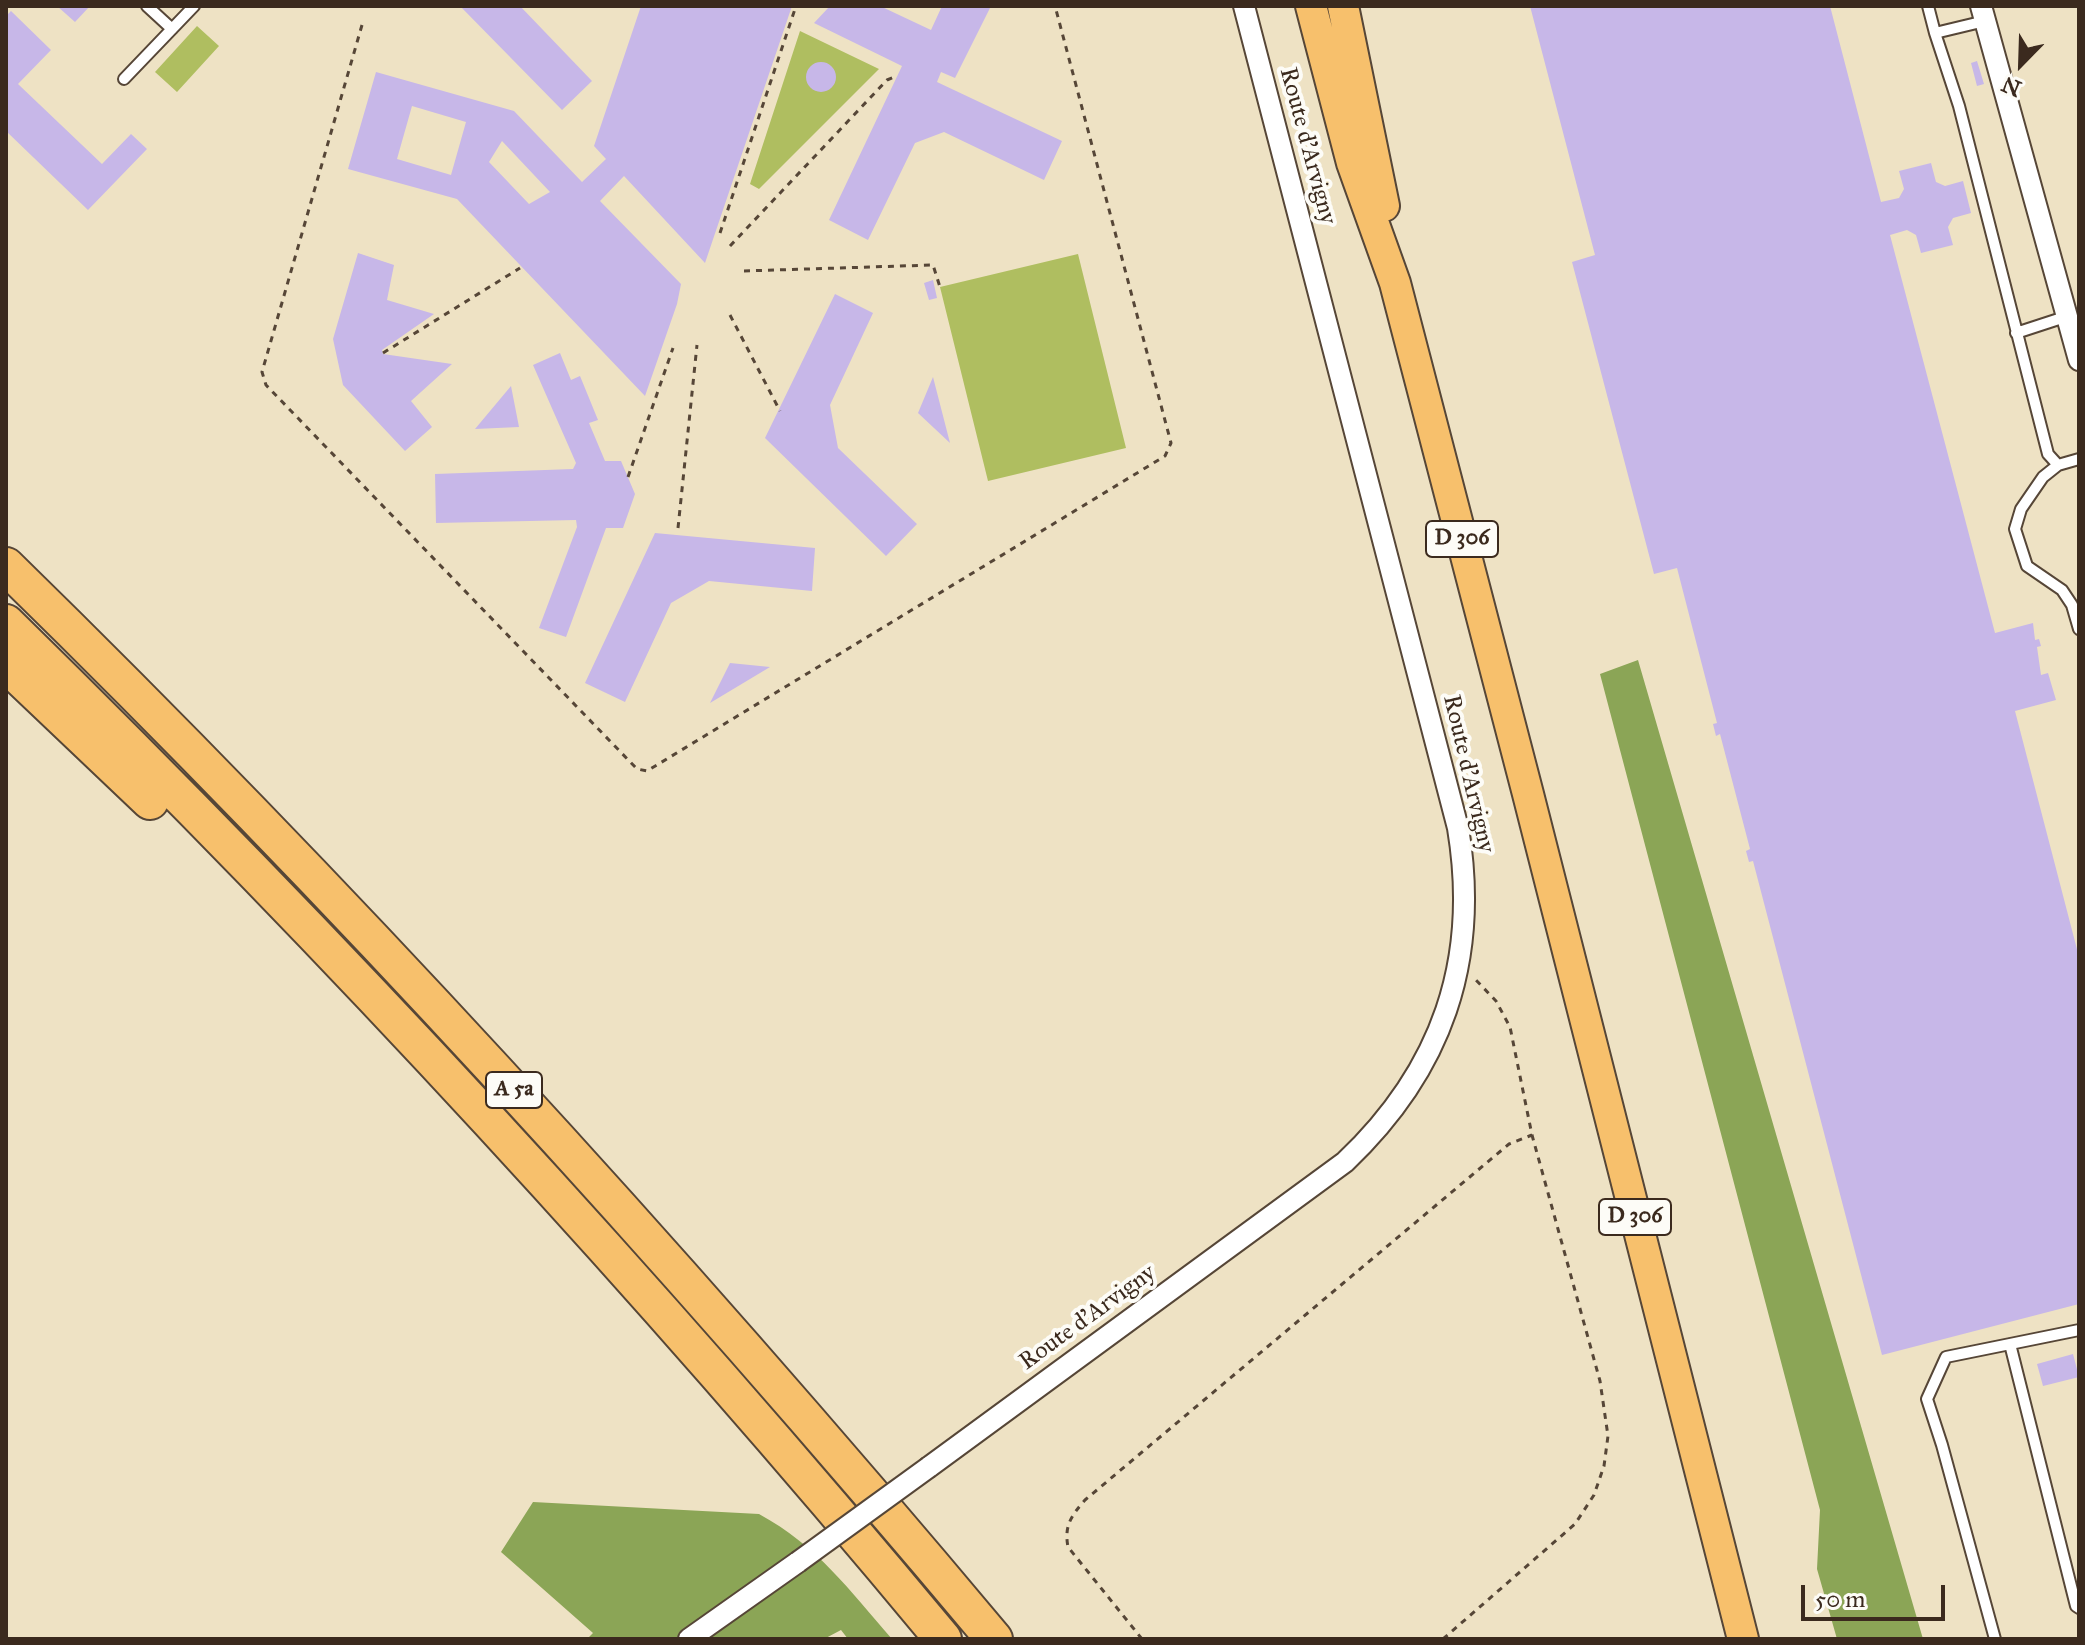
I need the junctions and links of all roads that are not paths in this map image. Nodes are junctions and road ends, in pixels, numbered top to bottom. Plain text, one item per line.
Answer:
1 (147, 6) edge
2 (194, 6) edge
3 (1244, 6) edge
4 (1311, 6) edge
5 (1343, 6) edge
6 (1928, 6) edge
7 (1983, 13) edge
8 (172, 29) junction
9 (1935, 33) junction
10 (124, 79) dead end
11 (1395, 283) junction
12 (2068, 316) junction
13 (2016, 333) junction
14 (2079, 360) edge
15 (2079, 459) edge
16 (2058, 465) junction
17 (6, 566) edge
18 (6, 623) edge
19 (2079, 629) edge
20 (6, 664) edge
21 (316, 938) junction
22 (2079, 1330) edge
23 (2010, 1344) junction
24 (2079, 1608) edge
25 (689, 1639) edge
26 (943, 1639) edge
27 (994, 1639) edge
28 (1743, 1639) edge
29 (1995, 1639) edge

1 - 8 lane
2 - 8 lane
3 - 25 street, Route d'Arvigny, bridge
4 - 11 main road, D 306
5 - 11 main road, D 306
6 - 9 lane
7 - 9 lane
7 - 12 street
8 - 10 lane
9 - 13 lane
11 - 28 main road, D 306
12 - 13 lane
12 - 14 street
13 - 16 lane
15 - 16 lane
16 - 19 lane
17 - 27 highway, A 5a
18 - 21 highway, A 5a
20 - 21 highway
21 - 26 highway, A 5a
22 - 23 lane
23 - 24 lane
23 - 29 lane

